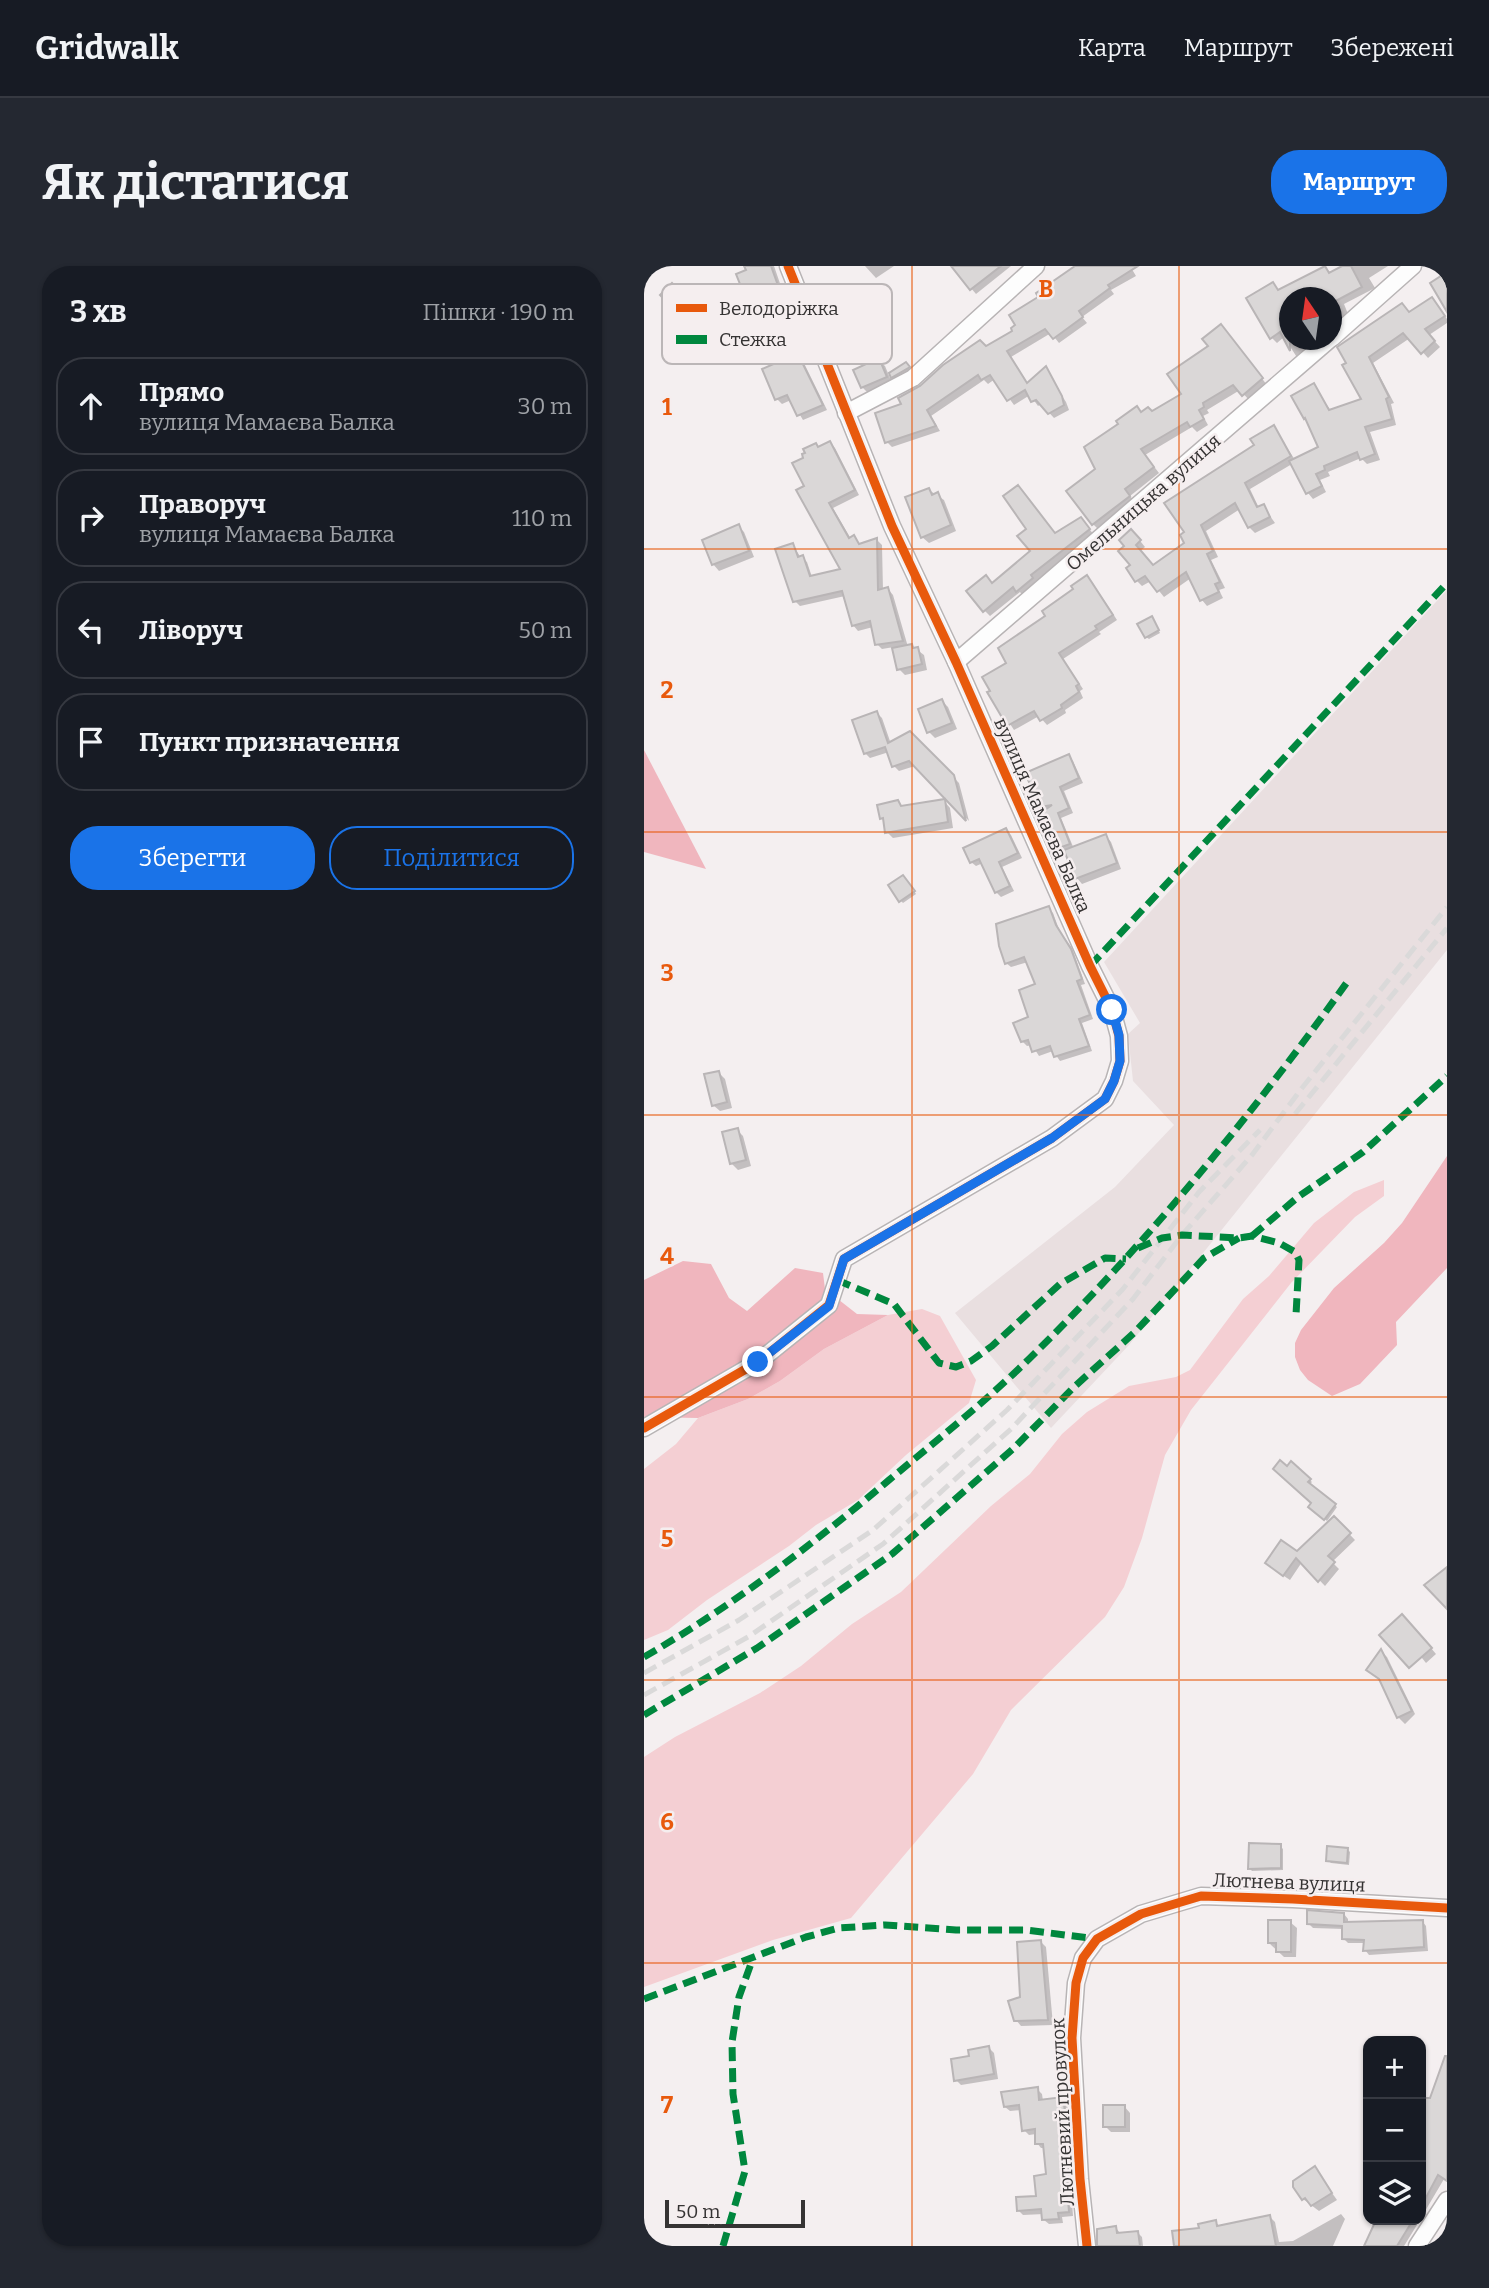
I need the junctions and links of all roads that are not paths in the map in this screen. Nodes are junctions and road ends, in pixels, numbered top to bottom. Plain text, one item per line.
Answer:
1 (788, 266) edge
2 (1036, 266) edge
3 (1413, 266) edge
4 (795, 284) edge
5 (1342, 329) edge
6 (1318, 350) edge
7 (827, 364) edge
8 (846, 413) junction
9 (956, 662) junction
10 (644, 1428) edge
11 (1447, 1908) edge
12 (1097, 1939) joint
13 (1447, 2200) edge
14 (1087, 2246) edge
15 (1417, 2246) edge

1 - 4 street, вулиця Мамаєва Балка
2 - 8 street
3 - 5 street, Омельницька вулиця
6 - 9 street, Омельницька вулиця
7 - 8 street, вулиця Мамаєва Балка
8 - 9 street, вулиця Мамаєва Балка
9 - 10 street, вулиця Мамаєва Балка
11 - 12 street, Лютнева вулиця
12 - 14 street, Лютневий провулок
13 - 15 street

